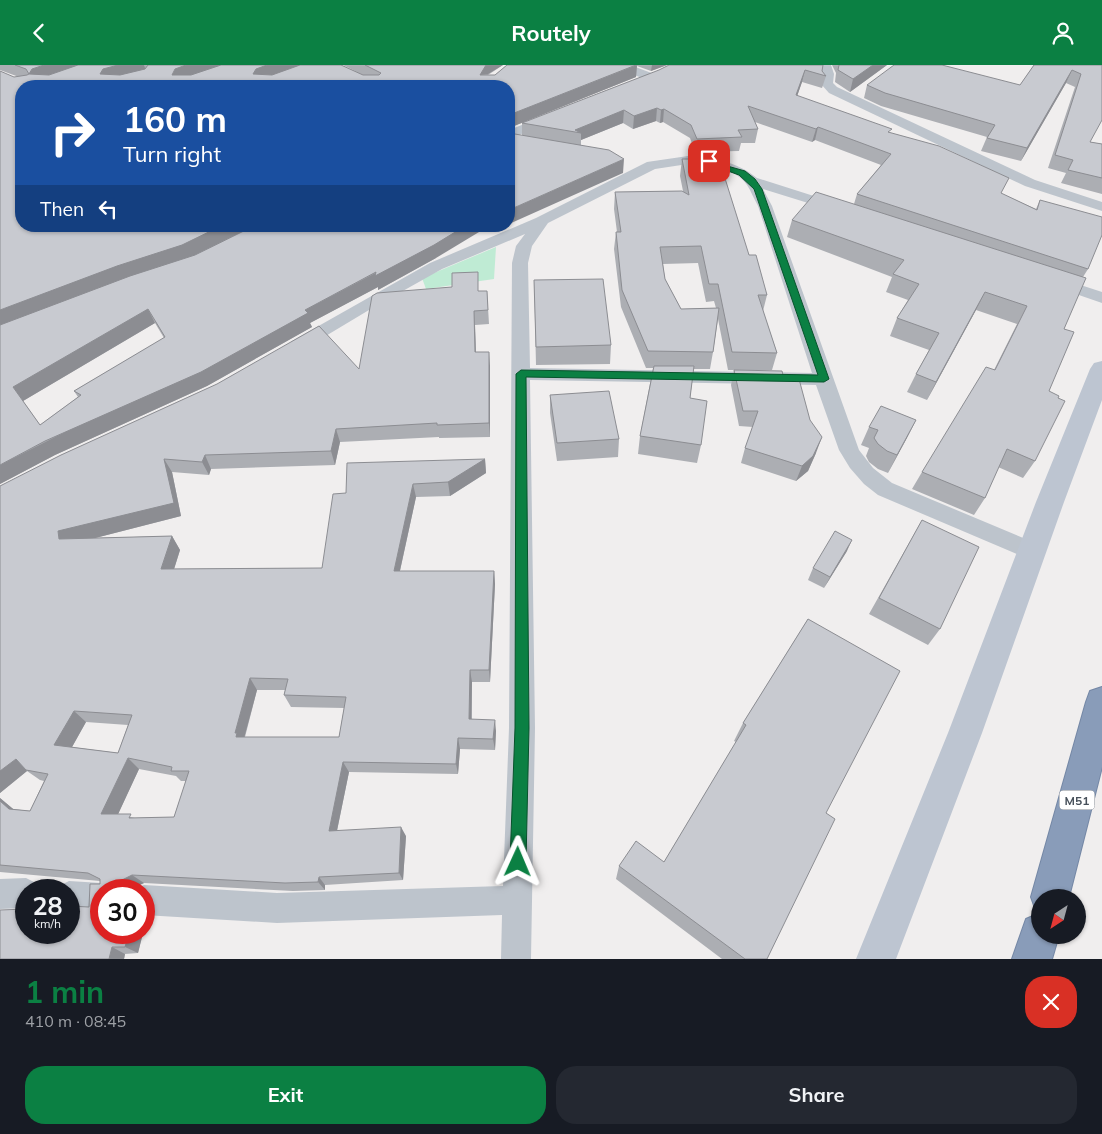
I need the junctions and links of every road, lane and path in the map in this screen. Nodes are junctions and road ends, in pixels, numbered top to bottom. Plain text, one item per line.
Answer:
1 (619, 65) edge
2 (825, 65) edge
3 (637, 84) edge
4 (864, 89) dead end
5 (852, 98) junction
6 (560, 114) edge
7 (515, 133) edge
8 (515, 141) edge
9 (526, 144) edge
10 (632, 162) dead end
11 (652, 165) junction
12 (752, 181) junction
13 (1030, 183) junction
14 (1023, 199) dead end
15 (1100, 207) edge
16 (854, 214) edge
17 (542, 220) junction
18 (514, 232) edge
19 (515, 232) edge
20 (1039, 276) edge
21 (1102, 298) edge
22 (282, 354) edge
23 (1102, 369) edge
24 (521, 374) junction
25 (824, 379) junction
26 (1032, 551) junction
27 (1102, 703) edge
28 (1052, 889) edge
29 (15, 893) edge
30 (0, 894) edge
31 (517, 900) junction
32 (155, 901) edge
33 (1037, 944) edge
34 (516, 959) edge
35 (876, 959) edge
36 (1032, 959) edge

1 - 3 street
2 - 5 street
4 - 5 street
5 - 13 street
6 - 7 street
8 - 9 street
10 - 11 street
11 - 12 street
11 - 17 street
12 - 16 street
12 - 25 street
13 - 14 street
13 - 15 street
17 - 19 street
17 - 24 street
18 - 22 street
20 - 21 street
23 - 26 main road
24 - 25 street
24 - 31 street
25 - 26 street
26 - 35 main road
27 - 28 highway, M51
29 - 30 street
31 - 32 street
31 - 34 street
33 - 36 highway

